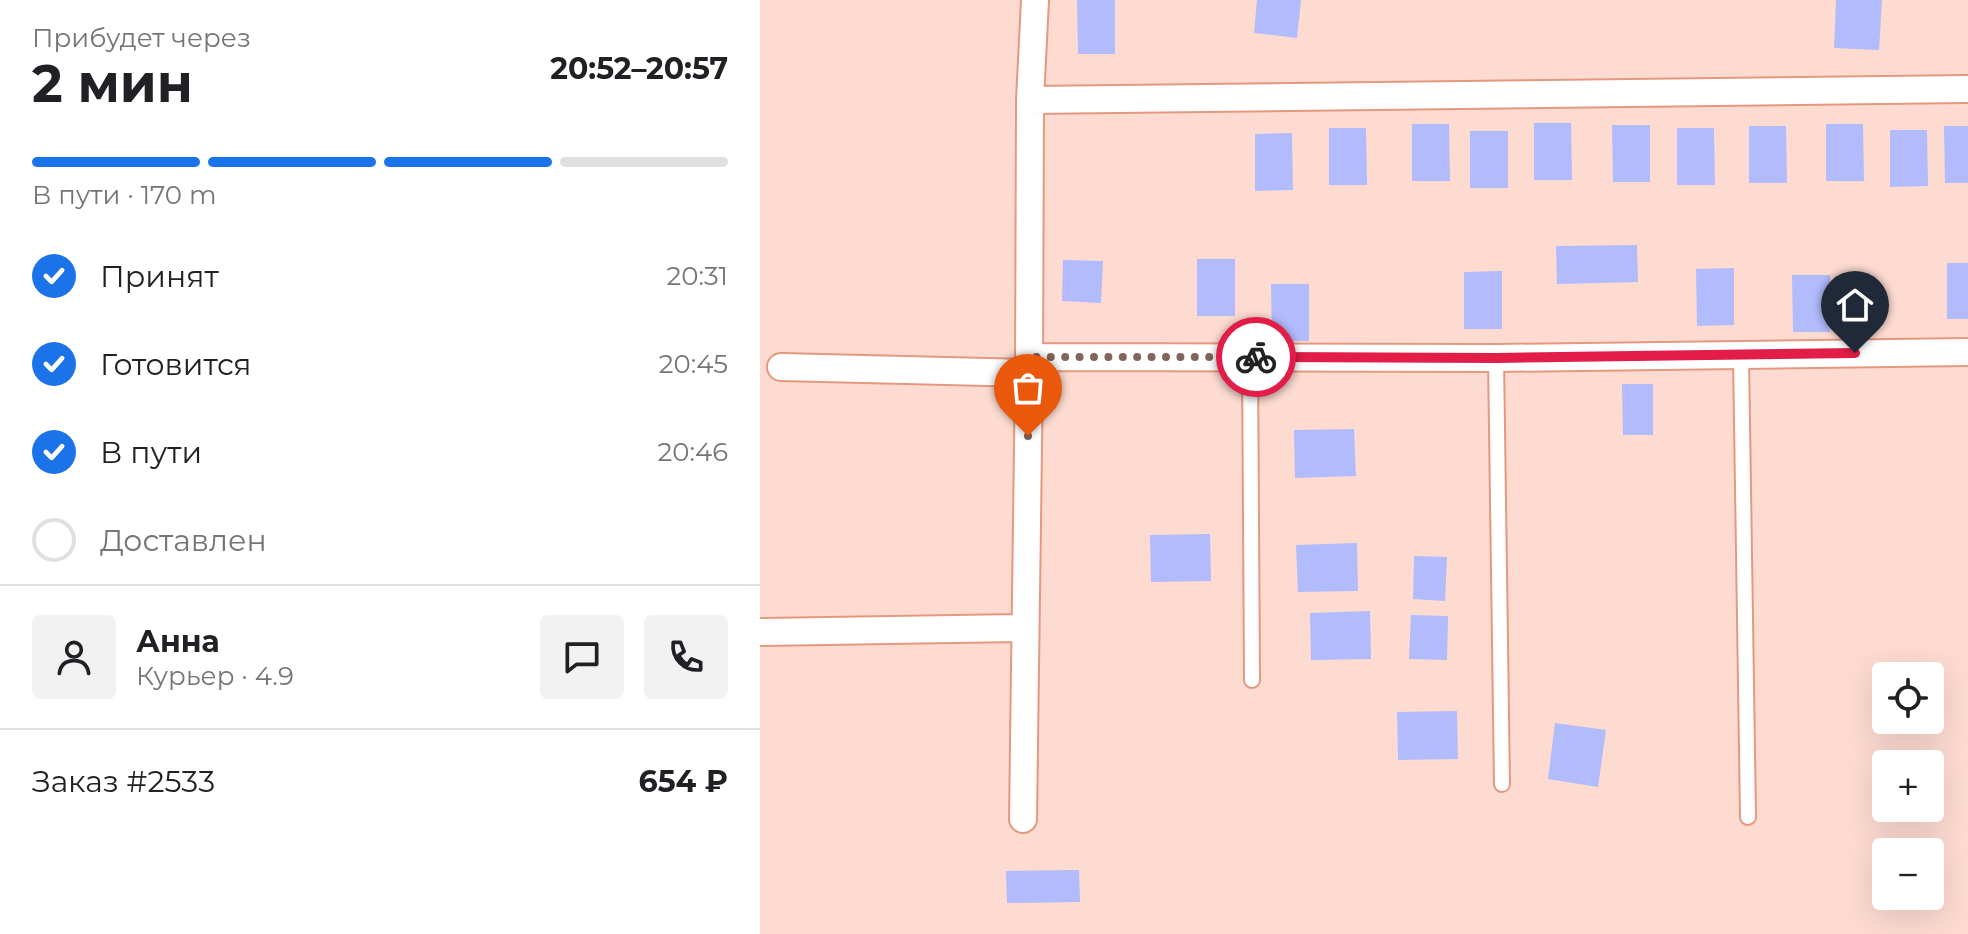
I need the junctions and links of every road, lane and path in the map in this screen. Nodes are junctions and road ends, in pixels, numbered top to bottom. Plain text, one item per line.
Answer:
1 (1035, 0) edge
2 (1968, 89) edge
3 (1030, 100) junction
4 (1968, 352) edge
5 (1741, 355) junction
6 (1250, 357) junction
7 (1496, 358) junction
8 (1029, 365) junction
9 (781, 367) dead end
10 (1025, 628) junction
11 (760, 632) edge
12 (1252, 680) dead end
13 (1502, 784) dead end
14 (1748, 817) dead end
15 (1023, 819) dead end

1 - 3 street
2 - 3 street
3 - 8 street
4 - 5 street
5 - 7 street
5 - 14 lane
6 - 7 street
6 - 8 street
6 - 12 lane
7 - 13 lane
8 - 9 street
8 - 10 street
10 - 11 street
10 - 15 street

